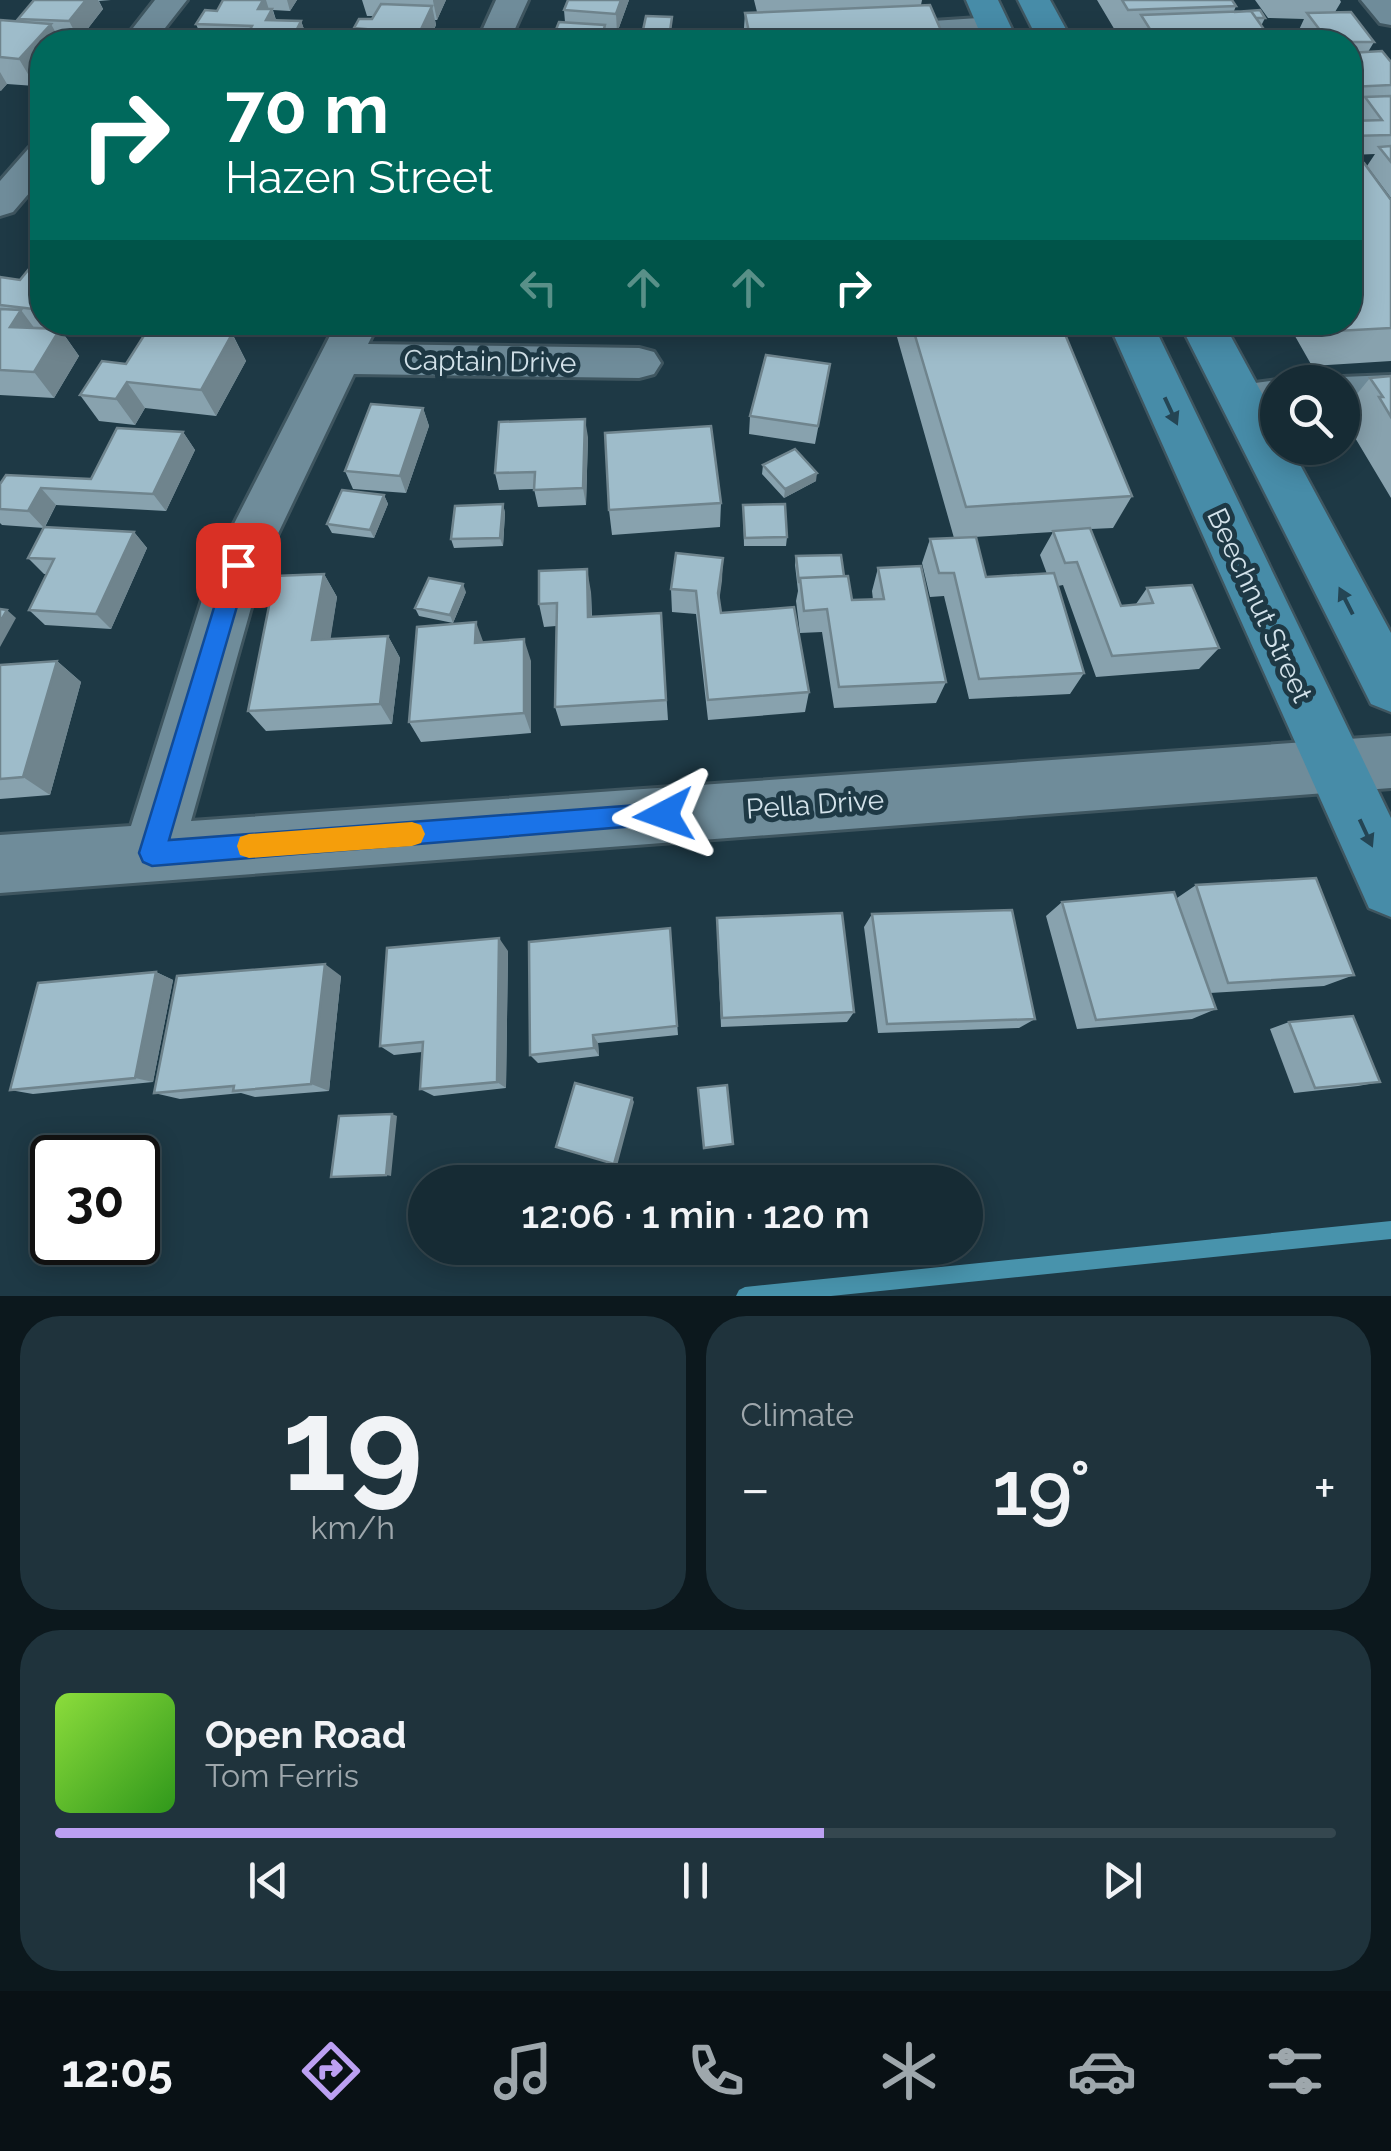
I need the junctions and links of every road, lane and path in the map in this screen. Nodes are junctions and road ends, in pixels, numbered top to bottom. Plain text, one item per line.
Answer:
1 (171, 0) edge
2 (512, 0) edge
3 (1034, 0) edge
4 (1377, 0) edge
5 (1391, 16) edge
6 (992, 23) edge
7 (147, 30) edge
8 (498, 30) edge
9 (909, 30) edge
10 (1050, 30) edge
11 (30, 170) edge
12 (0, 204) edge
13 (1136, 335) edge
14 (1212, 335) edge
15 (349, 341) edge
16 (639, 363) dead end
17 (1391, 391) edge
18 (1360, 392) edge
19 (1259, 397) edge
20 (1391, 687) edge
21 (1391, 762) edge
22 (1334, 765) junction
23 (152, 853) junction
24 (0, 864) edge
25 (1391, 886) edge

1 - 7 street
2 - 8 street
3 - 10 main road
4 - 5 street
6 - 9 street
11 - 12 street
13 -> 22 main road, Beechnut Street
14 - 19 main road
15 - 16 street, Captain Drive
15 - 23 street
17 - 18 street
20 -> 19 main road
21 - 22 street, Pella Drive
22 - 23 street, Pella Drive
22 -> 25 main road, Beechnut Street
23 - 24 street, Pella Drive

